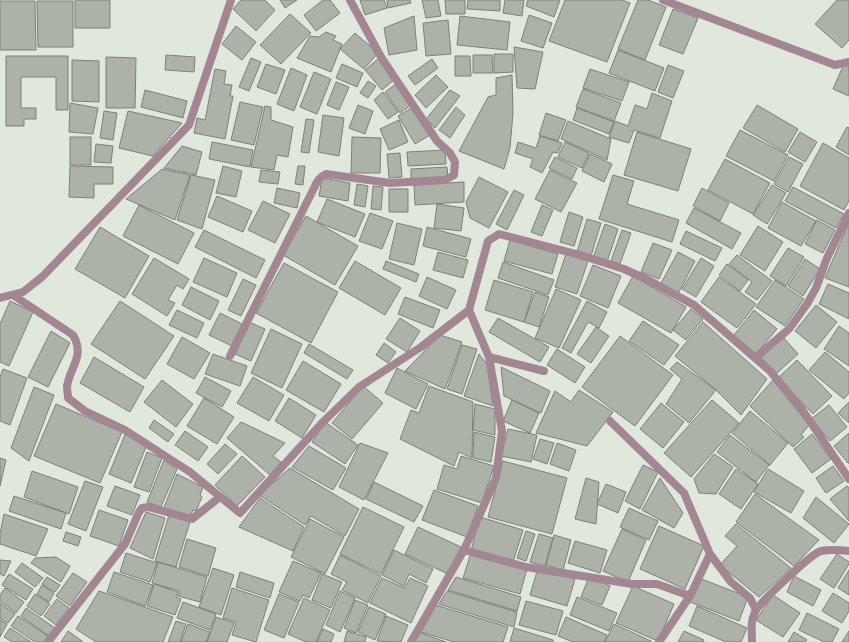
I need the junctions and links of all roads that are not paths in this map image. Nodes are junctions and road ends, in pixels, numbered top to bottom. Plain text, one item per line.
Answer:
1 (231, 0) edge
2 (350, 0) edge
3 (663, 0) edge
4 (849, 62) edge
5 (849, 213) edge
6 (13, 294) junction
7 (0, 298) edge
8 (469, 310) junction
9 (230, 356) dead end
10 (489, 357) junction
11 (755, 358) junction
12 (544, 371) dead end
13 (610, 422) dead end
14 (849, 480) edge
15 (220, 497) junction
16 (464, 550) junction
17 (849, 551) edge
18 (710, 554) junction
19 (690, 596) junction
20 (756, 610) junction
21 (48, 642) edge
22 (411, 642) edge
23 (659, 642) edge
24 (752, 642) edge

1 - 6 street
2 - 9 street
3 - 4 street
5 - 11 street
6 - 7 street
6 - 15 street
8 - 10 street
8 - 11 street
8 - 15 street
10 - 12 street
10 - 16 street
11 - 14 street
13 - 18 street
15 - 21 street
16 - 19 street
16 - 22 street
17 - 20 street
18 - 19 street
18 - 20 street
19 - 23 street
20 - 24 street

